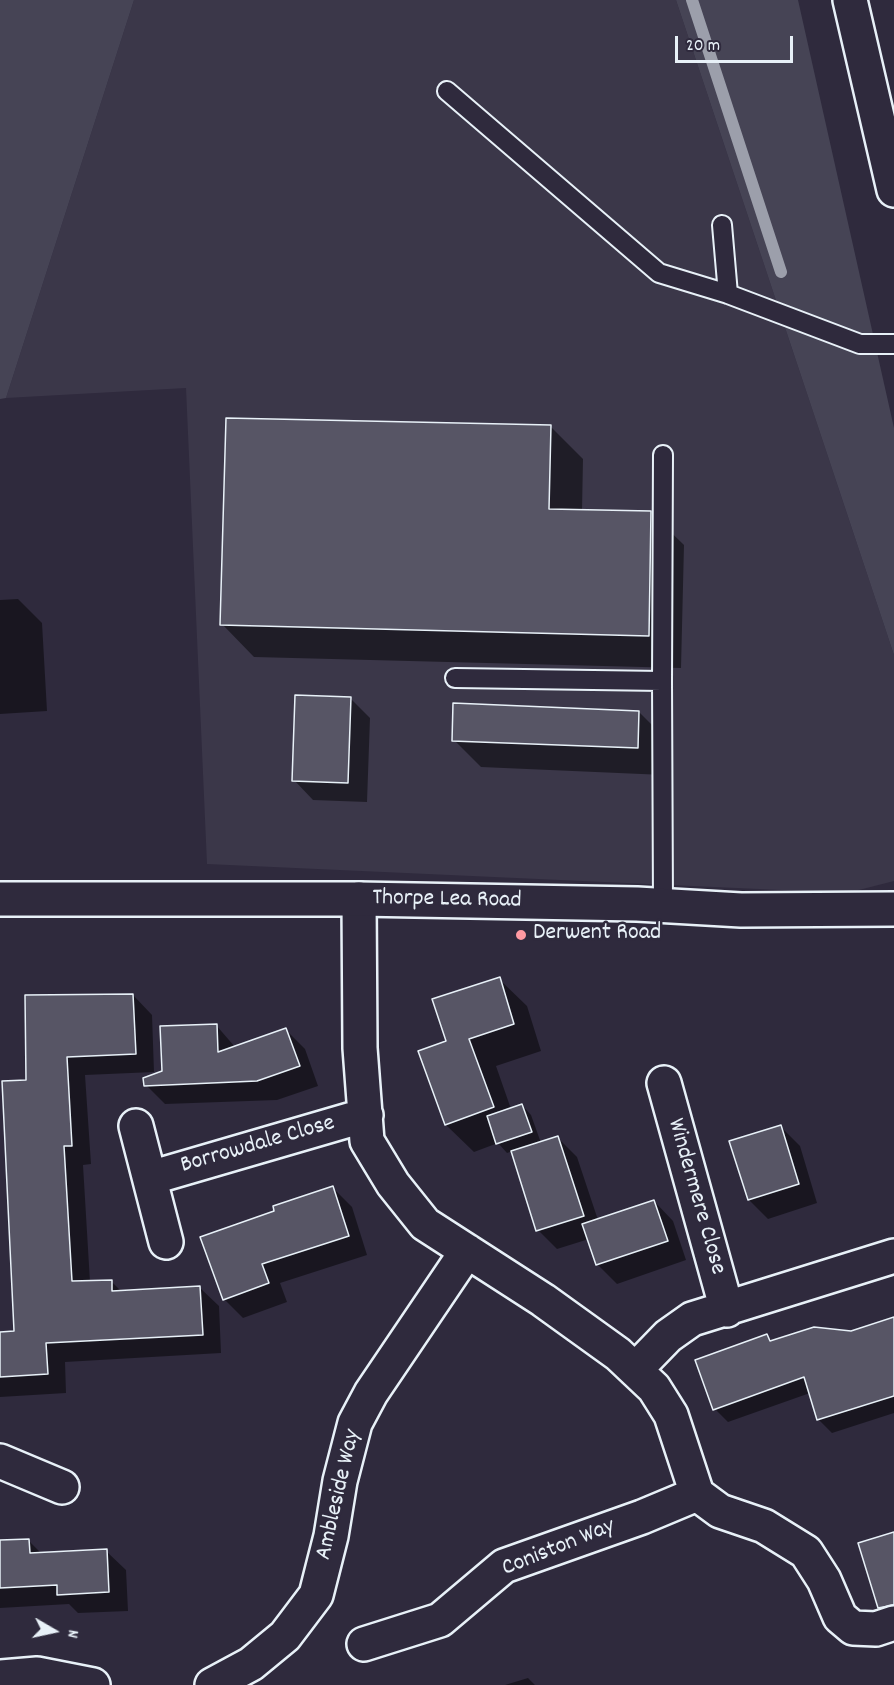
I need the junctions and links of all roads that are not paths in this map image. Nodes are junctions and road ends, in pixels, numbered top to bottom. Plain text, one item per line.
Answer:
1 (850, 0) edge
2 (447, 92) dead end
3 (894, 190) edge
4 (722, 225) dead end
5 (728, 294) junction
6 (894, 344) edge
7 (663, 455) dead end
8 (455, 678) dead end
9 (662, 681) junction
10 (0, 899) edge
11 (359, 899) junction
12 (663, 905) junction
13 (894, 909) edge
14 (664, 1083) dead end
15 (366, 1115) junction
16 (136, 1126) dead end
17 (150, 1178) junction
18 (166, 1242) dead end
19 (467, 1251) junction
20 (894, 1256) edge
21 (727, 1310) junction
22 (635, 1370) junction
23 (0, 1461) edge
24 (62, 1487) dead end
25 (697, 1494) junction
26 (894, 1623) edge
27 (364, 1644) dead end
28 (0, 1677) edge
29 (57, 1682) edge
30 (93, 1685) edge
31 (212, 1685) edge

1 - 3 street
2 - 5 lane
4 - 5 lane
5 - 6 lane
7 - 9 lane
8 - 9 lane
9 - 12 lane
10 - 11 street, Thorpe Lea Road
11 - 12 street, Thorpe Lea Road
11 - 15 street
12 - 13 street, Thorpe Lea Road
14 - 21 street, Windermere Close
15 - 17 street, Borrowdale Close
15 - 19 street
16 - 17 street, Borrowdale Close
17 - 18 street, Borrowdale Close
19 - 22 street
19 - 31 street, Ambleside Way
20 - 21 street
21 - 22 street
22 - 25 street
23 - 24 street
25 - 26 street
25 - 27 street, Coniston Way
28 - 29 street
29 - 30 street

